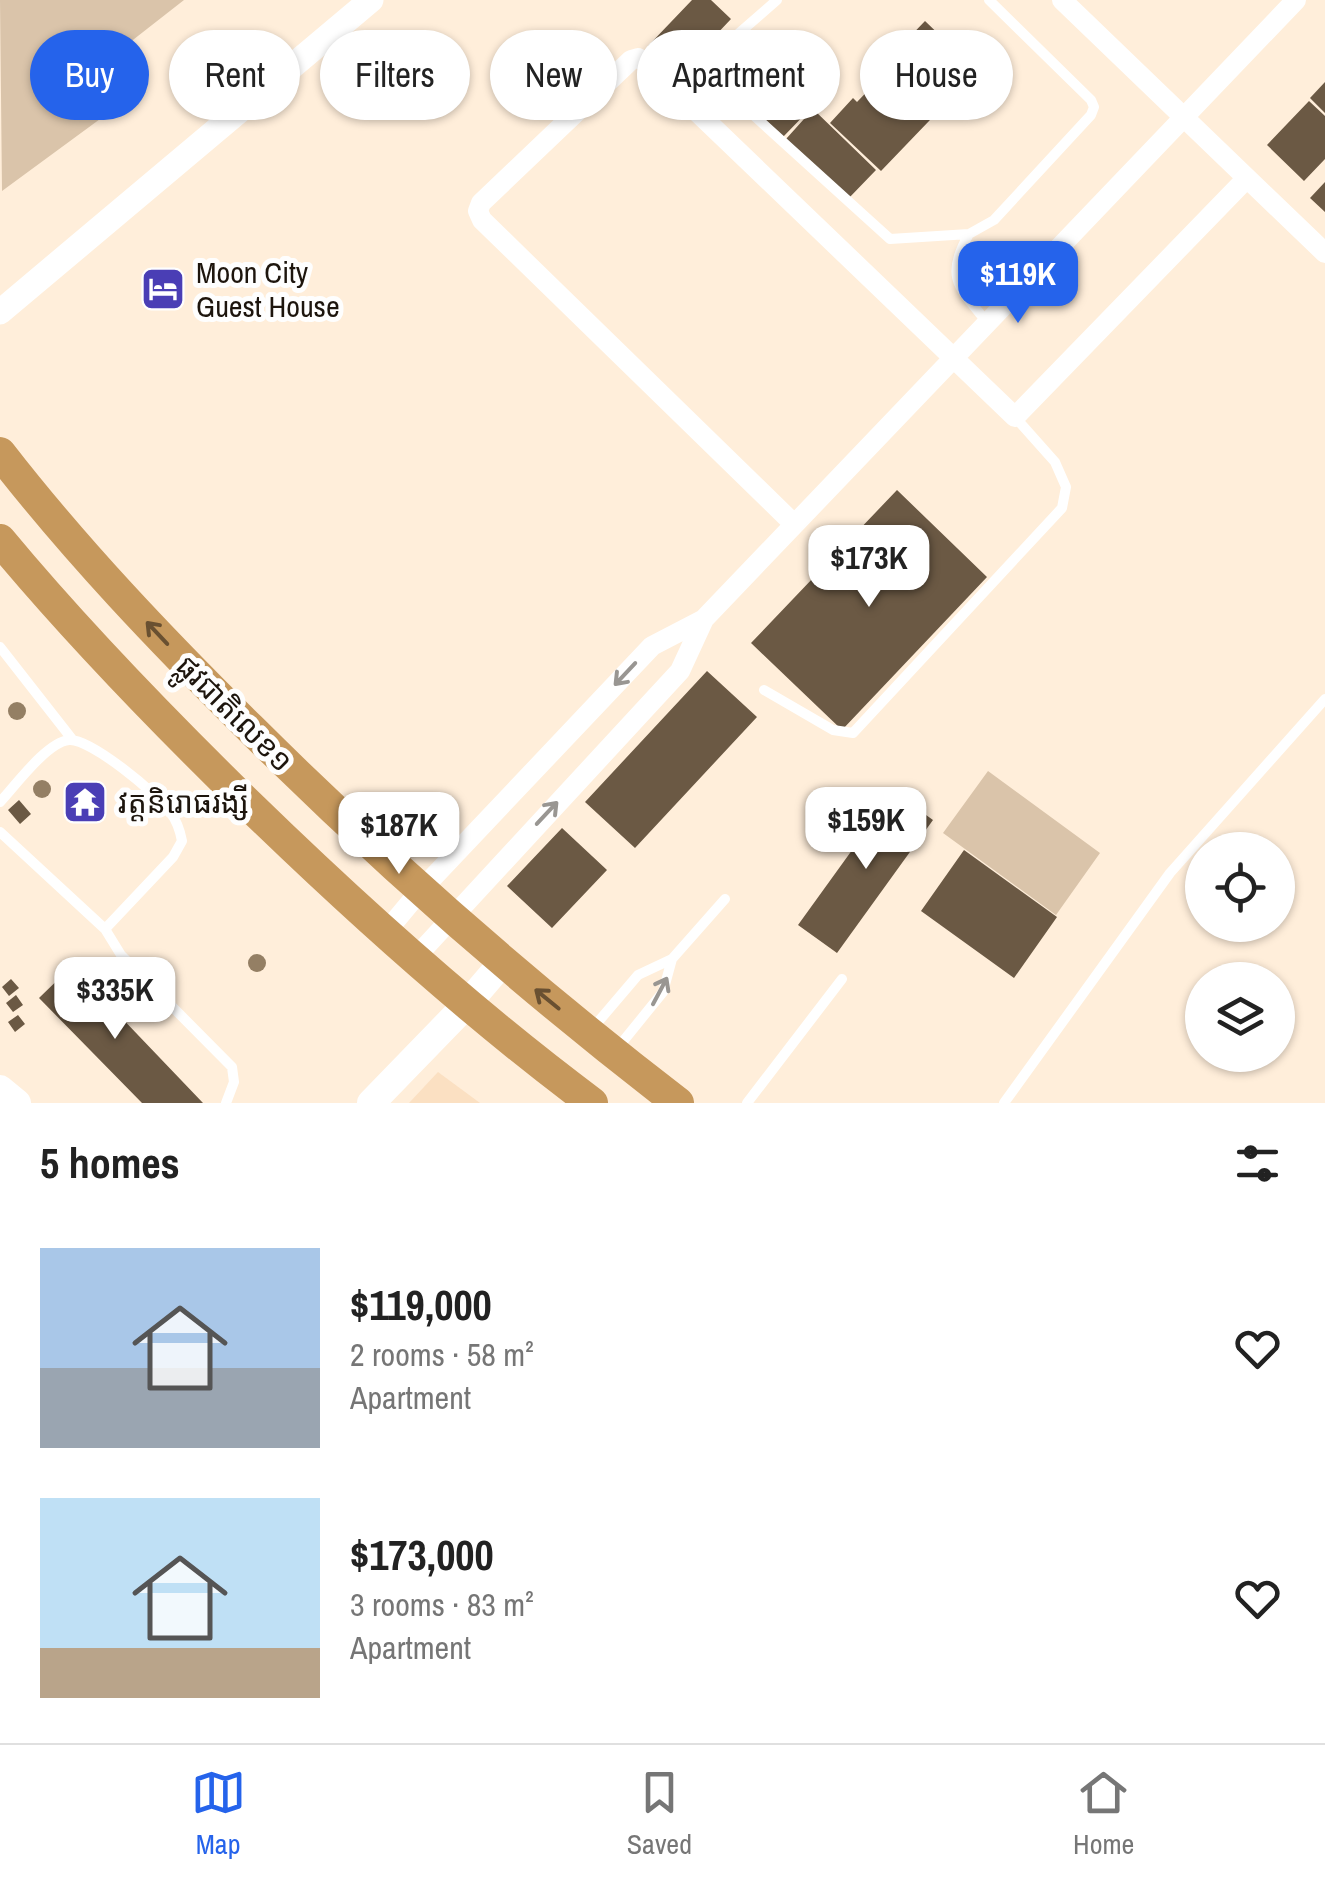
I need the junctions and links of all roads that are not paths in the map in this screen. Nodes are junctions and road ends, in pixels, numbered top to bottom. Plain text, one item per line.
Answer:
1 (371, 0) edge
2 (777, 0) edge
3 (988, 0) edge
4 (1062, 0) edge
5 (1296, 0) edge
6 (1182, 118) junction
7 (1247, 178) junction
8 (969, 234) junction
9 (1325, 254) edge
10 (0, 312) edge
11 (987, 322) junction
12 (952, 359) junction
13 (1015, 418) junction
14 (0, 453) edge
15 (794, 524) junction
16 (0, 540) edge
17 (704, 618) junction
18 (0, 647) edge
19 (189, 668) junction
20 (764, 690) dead end
21 (1325, 699) edge
22 (150, 707) junction
23 (72, 739) junction
24 (0, 802) edge
25 (0, 832) edge
26 (420, 891) junction
27 (725, 898) dead end
28 (450, 917) junction
29 (105, 929) junction
30 (385, 933) junction
31 (414, 959) junction
32 (672, 959) junction
33 (502, 962) junction
34 (842, 979) dead end
35 (467, 1004) junction
36 (601, 1043) junction
37 (0, 1089) edge
38 (16, 1103) edge
39 (226, 1103) edge
40 (371, 1103) edge
41 (592, 1103) edge
42 (678, 1103) edge
43 (747, 1103) edge
44 (1004, 1103) edge

1 - 10 street
2 - 8 lane
3 - 8 lane
4 - 6 street
5 - 6 street
6 - 7 street
6 - 11 street
7 - 9 street
7 - 13 street
8 - 11 lane
11 - 12 street
12 - 13 street
12 - 15 street
12 - 15 street
13 - 20 lane
19 -> 14 highway, ផ្លូវជាតិលេខ១
15 - 17 street
16 - 22 highway, ផ្លូវជាតិលេខ១
17 -> 26 street
28 -> 17 street
18 - 23 lane
19 - 22 highway
19 - 26 highway, ផ្លូវជាតិលេខ១
21 - 44 lane
22 - 30 highway, ផ្លូវជាតិលេខ១
23 - 24 lane
23 - 29 lane
25 - 29 lane
26 - 28 highway, ផ្លូវជាតិលេខ១
26 - 30 street
27 - 32 lane
28 - 31 street
28 - 33 highway, ផ្លូវជាតិលេខ១
29 - 39 lane
30 - 31 highway, ផ្លូវជាតិលេខ១
31 - 35 highway, ផ្លូវជាតិលេខ១
36 -> 32 lane
32 - 36 lane
33 - 35 main road
36 -> 33 highway, ផ្លូវជាតិលេខ១
34 - 43 lane
35 - 40 main road
35 - 41 highway, ផ្លូវជាតិលេខ១
36 - 42 highway, ផ្លូវជាតិលេខ១
37 - 38 main road

